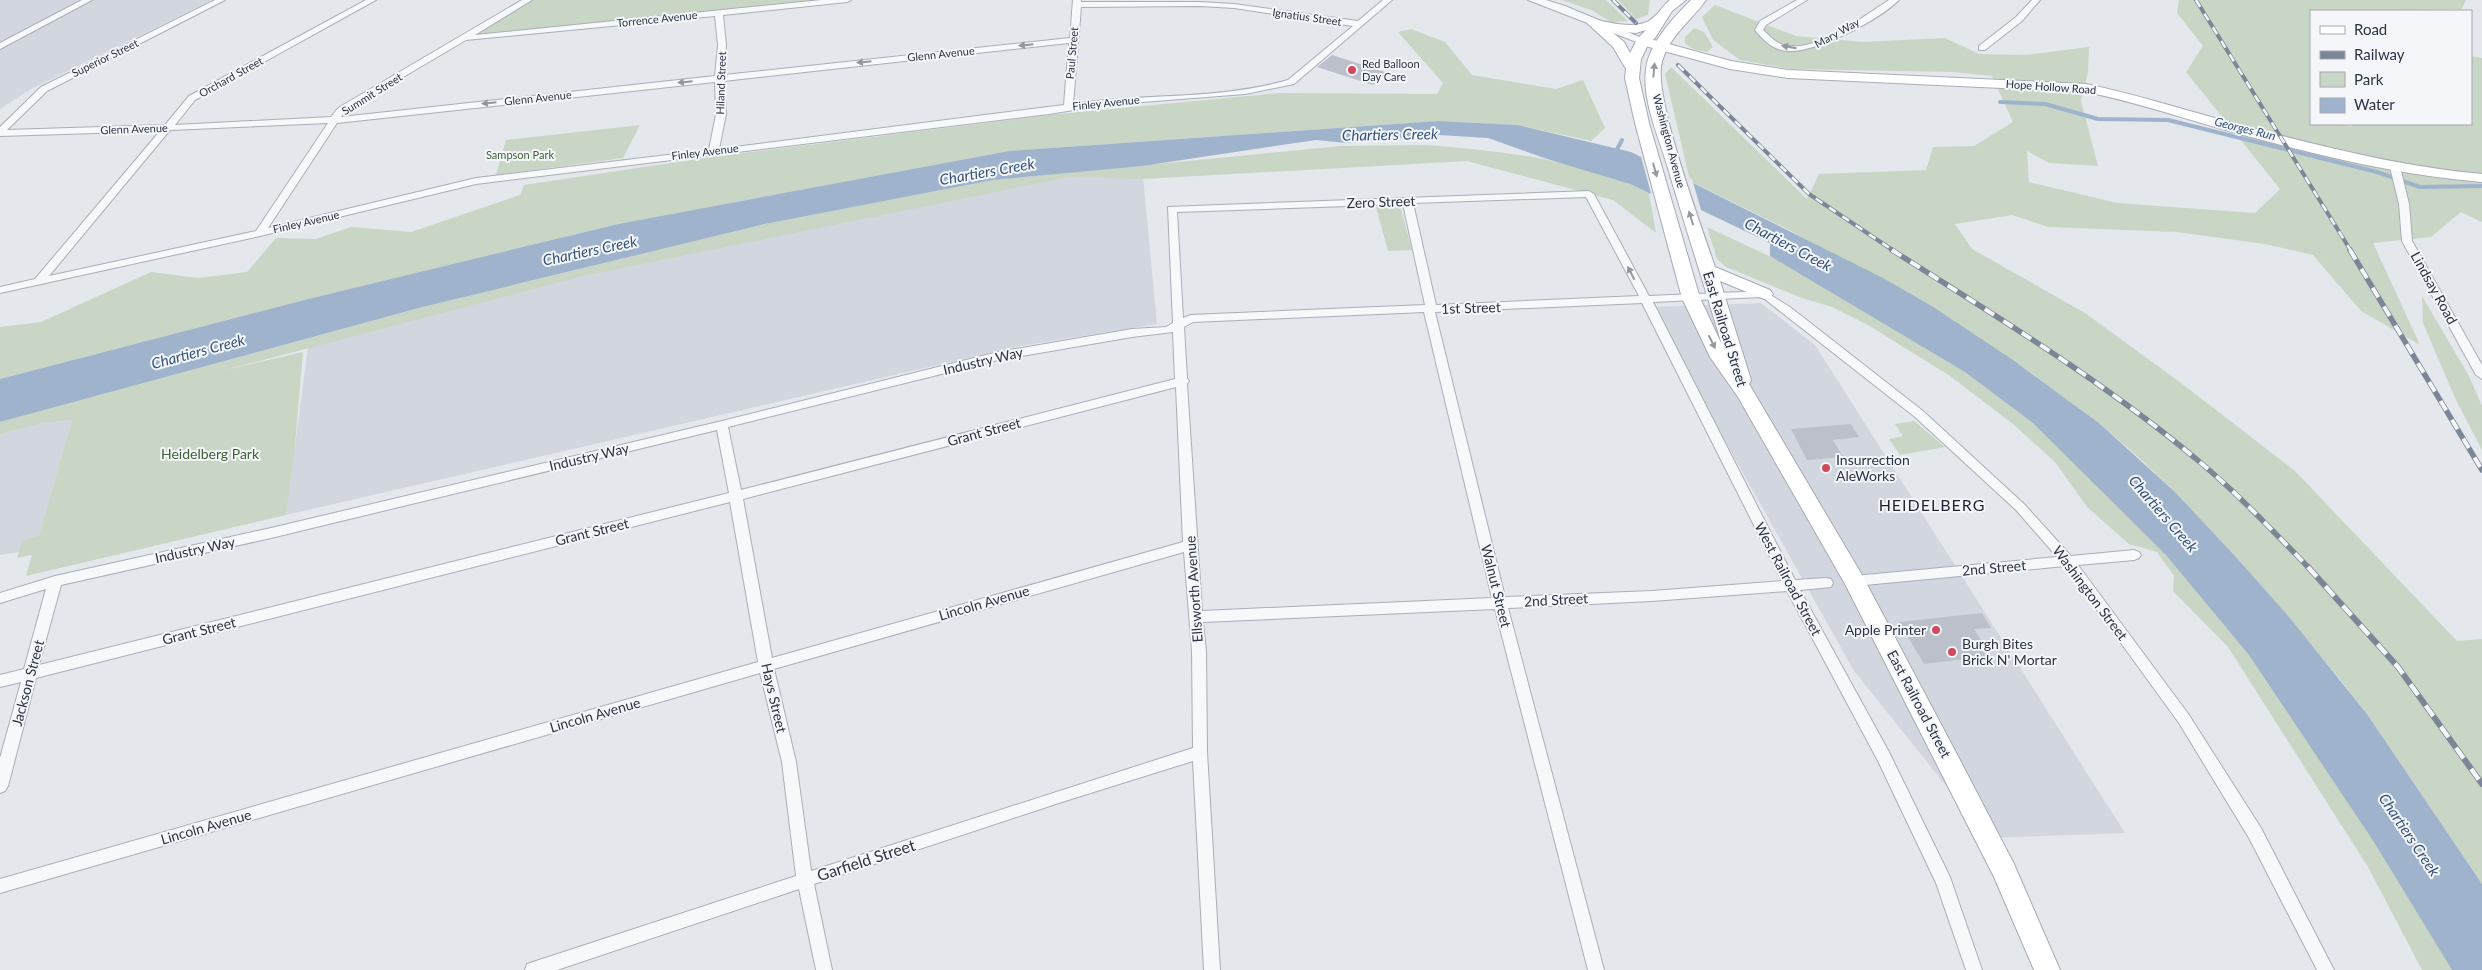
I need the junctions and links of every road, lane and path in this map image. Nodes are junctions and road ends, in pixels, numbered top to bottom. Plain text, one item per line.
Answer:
1 (88, 0) edge
2 (221, 0) edge
3 (372, 0) edge
4 (528, 0) edge
5 (847, 0) edge
6 (1388, 0) edge
7 (1534, 0) edge
8 (1679, 0) edge
9 (1699, 0) edge
10 (1803, 0) edge
11 (1894, 0) edge
12 (2036, 0) edge
13 (1076, 3) edge
14 (719, 13) junction
15 (1659, 21) junction
16 (1359, 24) junction
17 (1598, 24) junction
18 (467, 38) junction
19 (1074, 40) junction
20 (1643, 41) junction
21 (0, 46) edge
22 (1663, 47) junction
23 (1982, 48) dead end
24 (1632, 68) junction
25 (719, 78) junction
26 (1068, 107) junction
27 (336, 120) junction
28 (166, 128) junction
29 (0, 133) edge
30 (712, 152) junction
31 (2396, 170) junction
32 (2482, 178) edge
33 (1589, 194) joint
34 (1407, 201) junction
35 (1172, 209) joint
36 (260, 233) junction
37 (1676, 247) joint
38 (1706, 267) junction
39 (40, 280) junction
40 (0, 290) edge
41 (1764, 294) junction
42 (1715, 297) junction
43 (1691, 298) junction
44 (1646, 301) junction
45 (1430, 309) junction
46 (1179, 323) junction
47 (2482, 375) edge
48 (1183, 381) junction
49 (1746, 394) junction
50 (722, 425) junction
51 (736, 496) junction
52 (1190, 545) junction
53 (2134, 556) dead end
54 (2068, 561) junction
55 (55, 581) junction
56 (1854, 581) junction
57 (1826, 583) dead end
58 (1791, 586) junction
59 (0, 598) edge
60 (1500, 603) junction
61 (1197, 618) junction
62 (766, 666) junction
63 (32, 672) junction
64 (0, 681) edge
65 (1200, 752) junction
66 (0, 786) edge
67 (806, 880) junction
68 (0, 886) edge
69 (533, 970) edge
70 (824, 970) edge
71 (1212, 970) edge
72 (1596, 970) edge
73 (1974, 970) edge
74 (2047, 970) edge
75 (2326, 970) edge

1 - 21 street
2 - 29 street, Superior Street
3 - 28 street, Orchard Street
4 - 18 street, Summit Street
5 - 14 street, Torrence Avenue
6 - 16 street, Finley Avenue
7 - 17 street
8 - 15 main road, Washington Avenue
9 - 22 main road, Washington Avenue
11 -> 10 street, Mary Way
12 - 23 street
13 - 16 street, Ignatius Street
13 - 19 street, Paul Street
14 - 18 street, Torrence Avenue
14 - 25 street, Hiland Street
15 - 17 main road
15 - 20 main road, Washington Avenue
16 - 26 street, Finley Avenue
17 - 20 street
17 - 24 main road
18 - 27 street, Summit Street
19 -> 25 street, Glenn Avenue
19 - 26 street, Paul Street
20 - 22 main road, Hope Hollow Road
20 - 24 main road, Washington Avenue
22 - 31 main road, Hope Hollow Road
38 -> 22 main road, Washington Avenue
24 -> 37 main road, Washington Avenue
25 -> 27 street, Glenn Avenue
25 - 30 street, Hiland Street
26 - 30 street, Finley Avenue
27 - 28 street, Glenn Avenue
27 - 36 street, Summit Street
28 - 29 street, Glenn Avenue
28 - 39 street, Orchard Street
30 - 36 street, Finley Avenue
31 - 32 main road, Hope Hollow Road
31 - 47 street, Lindsay Road
33 - 34 street, Zero Street
44 -> 33 street, West Railroad Street
34 - 35 street, Zero Street
34 - 45 street, Walnut Street
35 - 46 street, Ellsworth Avenue
36 - 39 street, Finley Avenue
37 - 43 main road, East Railroad Street
38 - 41 main road
38 - 42 main road, East Railroad Street
39 - 40 street, Finley Avenue
41 - 42 street, 1st Street
41 - 54 street, Washington Street
42 - 43 street, 1st Street
42 - 49 main road, East Railroad Street
43 - 44 street, 1st Street
43 -> 49 main road, East Railroad Street
44 - 45 street, 1st Street
44 - 58 street, West Railroad Street
45 - 46 street, 1st Street
45 - 60 street, Walnut Street
46 - 48 street, Ellsworth Avenue
46 - 50 street, Industry Way
48 - 51 street, Grant Street
48 - 52 street, Ellsworth Avenue
49 - 56 main road, East Railroad Street
50 - 51 street, Hays Street
50 - 55 street, Industry Way
51 - 62 street, Hays Street
51 - 63 street, Grant Street
52 - 61 street, Ellsworth Avenue
52 - 62 street, Lincoln Avenue
53 - 54 street, 2nd Street
54 - 56 street, 2nd Street
54 - 75 street, Washington Street
55 - 59 street, Industry Way
55 - 63 street, Jackson Street
56 - 74 main road, East Railroad Street
57 - 58 street, 2nd Street
58 - 60 street, 2nd Street
58 - 73 street, West Railroad Street
60 - 61 street, 2nd Street
60 - 72 street, Walnut Street
61 - 65 street, Ellsworth Avenue
62 - 67 street, Hays Street
62 - 68 street, Lincoln Avenue
63 - 64 street, Grant Street
63 - 66 street, Jackson Street
65 - 67 street, Garfield Street
65 - 71 street, Ellsworth Avenue
67 - 69 street, Garfield Street
67 - 70 street, Hays Street

